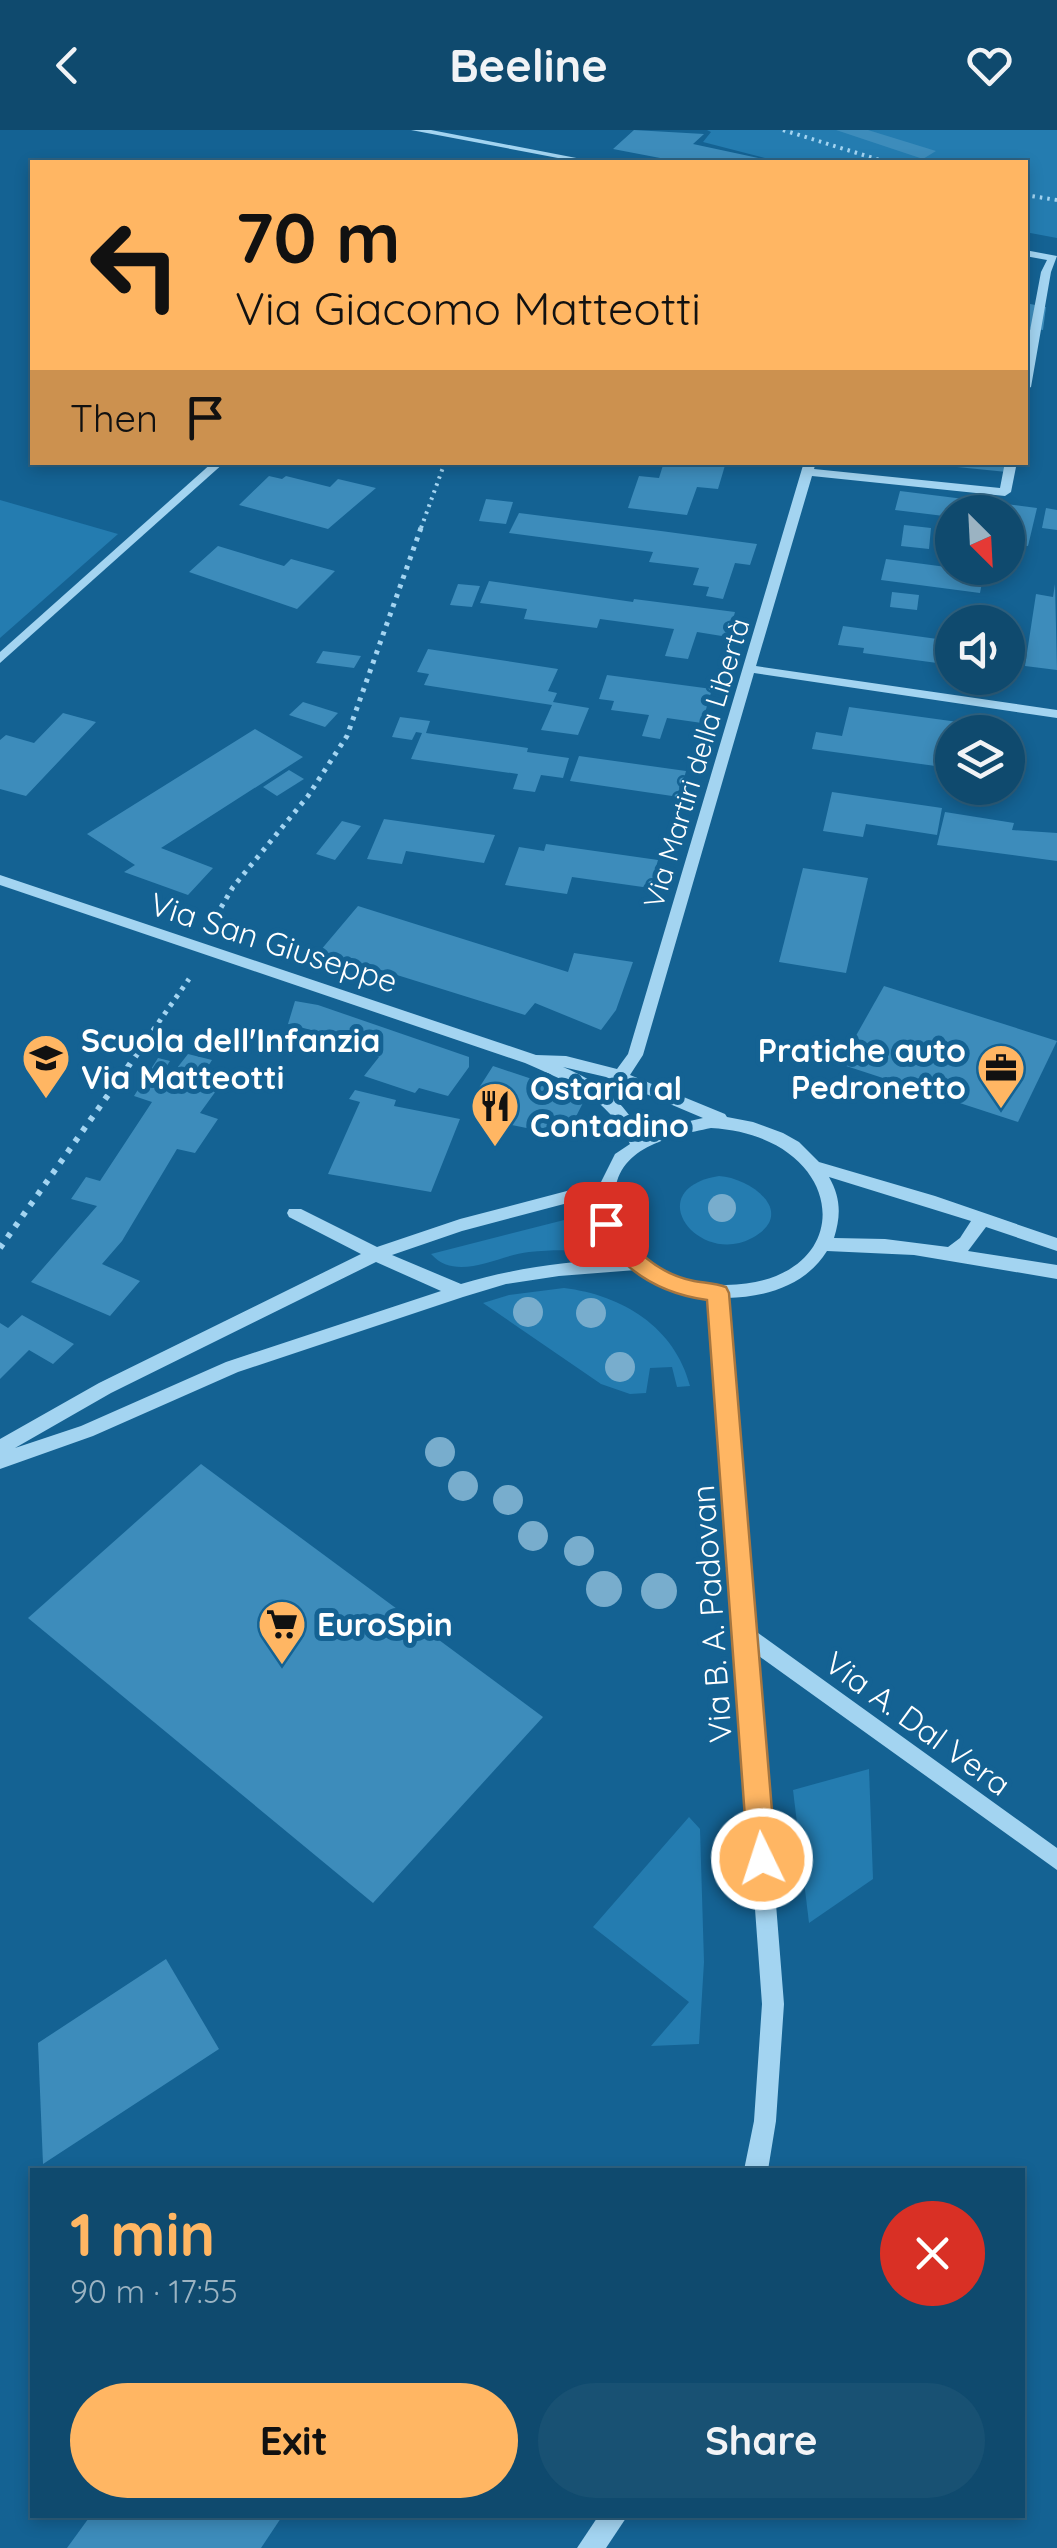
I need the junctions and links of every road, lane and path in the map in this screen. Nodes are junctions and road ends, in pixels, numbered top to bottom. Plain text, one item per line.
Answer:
1 (416, 130) edge
2 (784, 130) edge
3 (556, 159) edge
4 (880, 160) edge
5 (1028, 196) edge
6 (1057, 200) edge
7 (1028, 253) edge
8 (1055, 259) edge
9 (1028, 371) edge
10 (217, 465) edge
11 (444, 465) edge
12 (1010, 465) edge
13 (808, 467) edge
14 (0, 659) edge
15 (750, 668) junction
16 (1057, 714) edge
17 (0, 880) edge
18 (212, 928) dead end
19 (190, 977) dead end
20 (531, 1059) junction
21 (622, 1074) junction
22 (736, 1123) junction
23 (637, 1143) junction
24 (816, 1166) junction
25 (605, 1187) junction
26 (295, 1213) dead end
27 (982, 1219) junction
28 (824, 1244) junction
29 (1057, 1245) edge
30 (0, 1248) edge
31 (954, 1252) junction
32 (378, 1253) junction
33 (635, 1264) junction
34 (1057, 1272) edge
35 (460, 1291) junction
36 (718, 1293) junction
37 (0, 1448) edge
38 (0, 1461) edge
39 (745, 1635) junction
40 (1057, 1860) edge
41 (756, 2168) edge
42 (613, 2518) edge
43 (590, 2548) edge

1 - 3 street
2 - 4 path
5 - 6 path
7 - 8 street
8 - 9 street
10 - 14 street
11 - 18 path
12 - 13 street
13 - 15 street, Via Martiri della Libertà
15 - 16 street
15 - 21 street, Via Martiri della Libertà
17 - 20 street, Via San Giuseppe
19 - 30 path
20 - 21 street, Via San Giuseppe
20 - 23 street, Via San Giuseppe
21 - 22 street, Via San Giuseppe
22 - 23 street
22 - 24 street
23 - 25 street
24 - 27 street
24 - 28 street
25 - 32 street
25 - 33 street
26 - 32 street
27 - 29 street
27 - 31 street
28 - 31 street
28 - 36 street
31 - 34 street
32 - 35 street
32 - 37 street
33 - 35 street
33 - 36 street
35 - 38 street
36 - 39 street, Via B. A. Padovan
39 - 40 street, Via A. Dal Vera
39 - 41 street, Via B. A. Padovan
42 - 43 street

